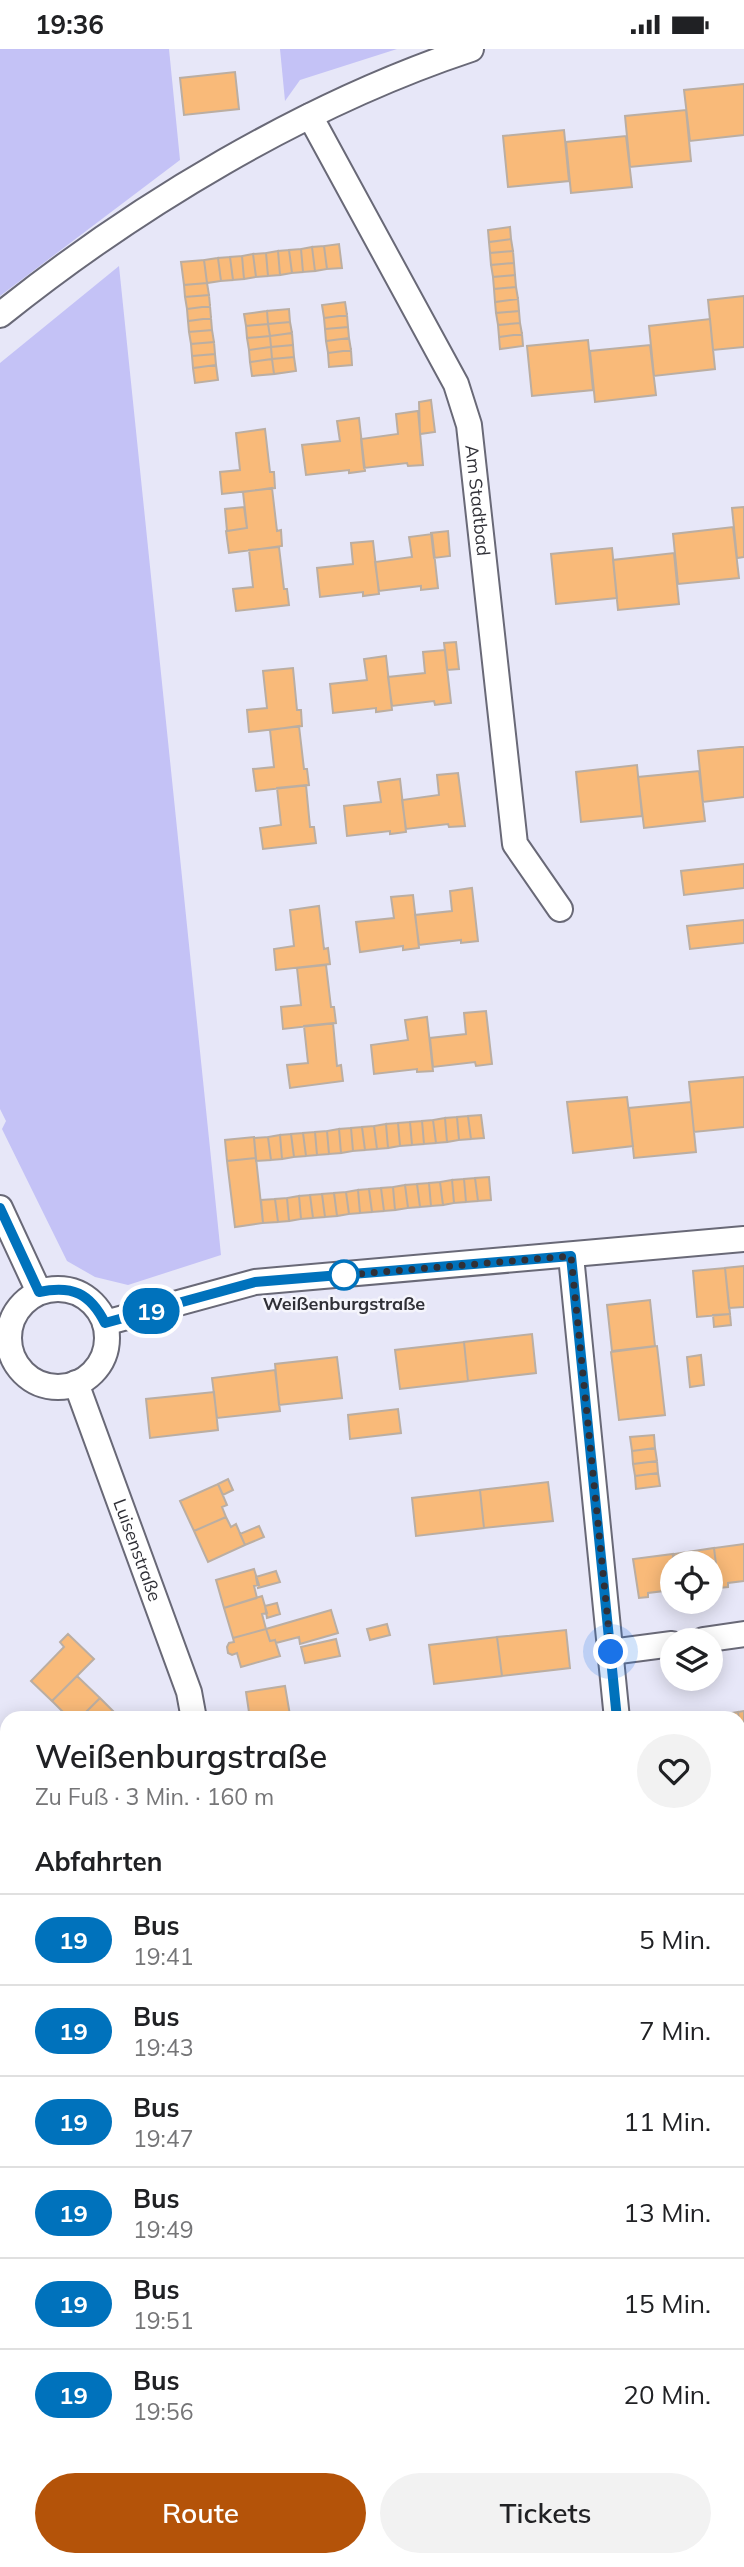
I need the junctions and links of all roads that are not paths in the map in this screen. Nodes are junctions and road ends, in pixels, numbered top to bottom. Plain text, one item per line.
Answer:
1 (471, 49) edge
2 (310, 116) junction
3 (0, 315) edge
4 (560, 909) dead end
5 (0, 1208) edge
6 (744, 1239) edge
7 (571, 1256) junction
8 (39, 1292) junction
9 (105, 1323) junction
10 (76, 1384) junction
11 (744, 1634) edge
12 (723, 1637) edge
13 (660, 1646) edge
14 (611, 1652) junction
15 (193, 1711) edge
16 (616, 1711) edge

1 - 2 street
2 - 3 street
2 - 4 street, Am Stadtbad
5 - 8 street
6 - 7 street
7 - 9 street
7 - 14 street
8 - 9 street
8 - 10 street
9 - 10 street
10 - 15 street, Luisenstraße
11 - 12 street
13 - 14 street
14 - 16 street

